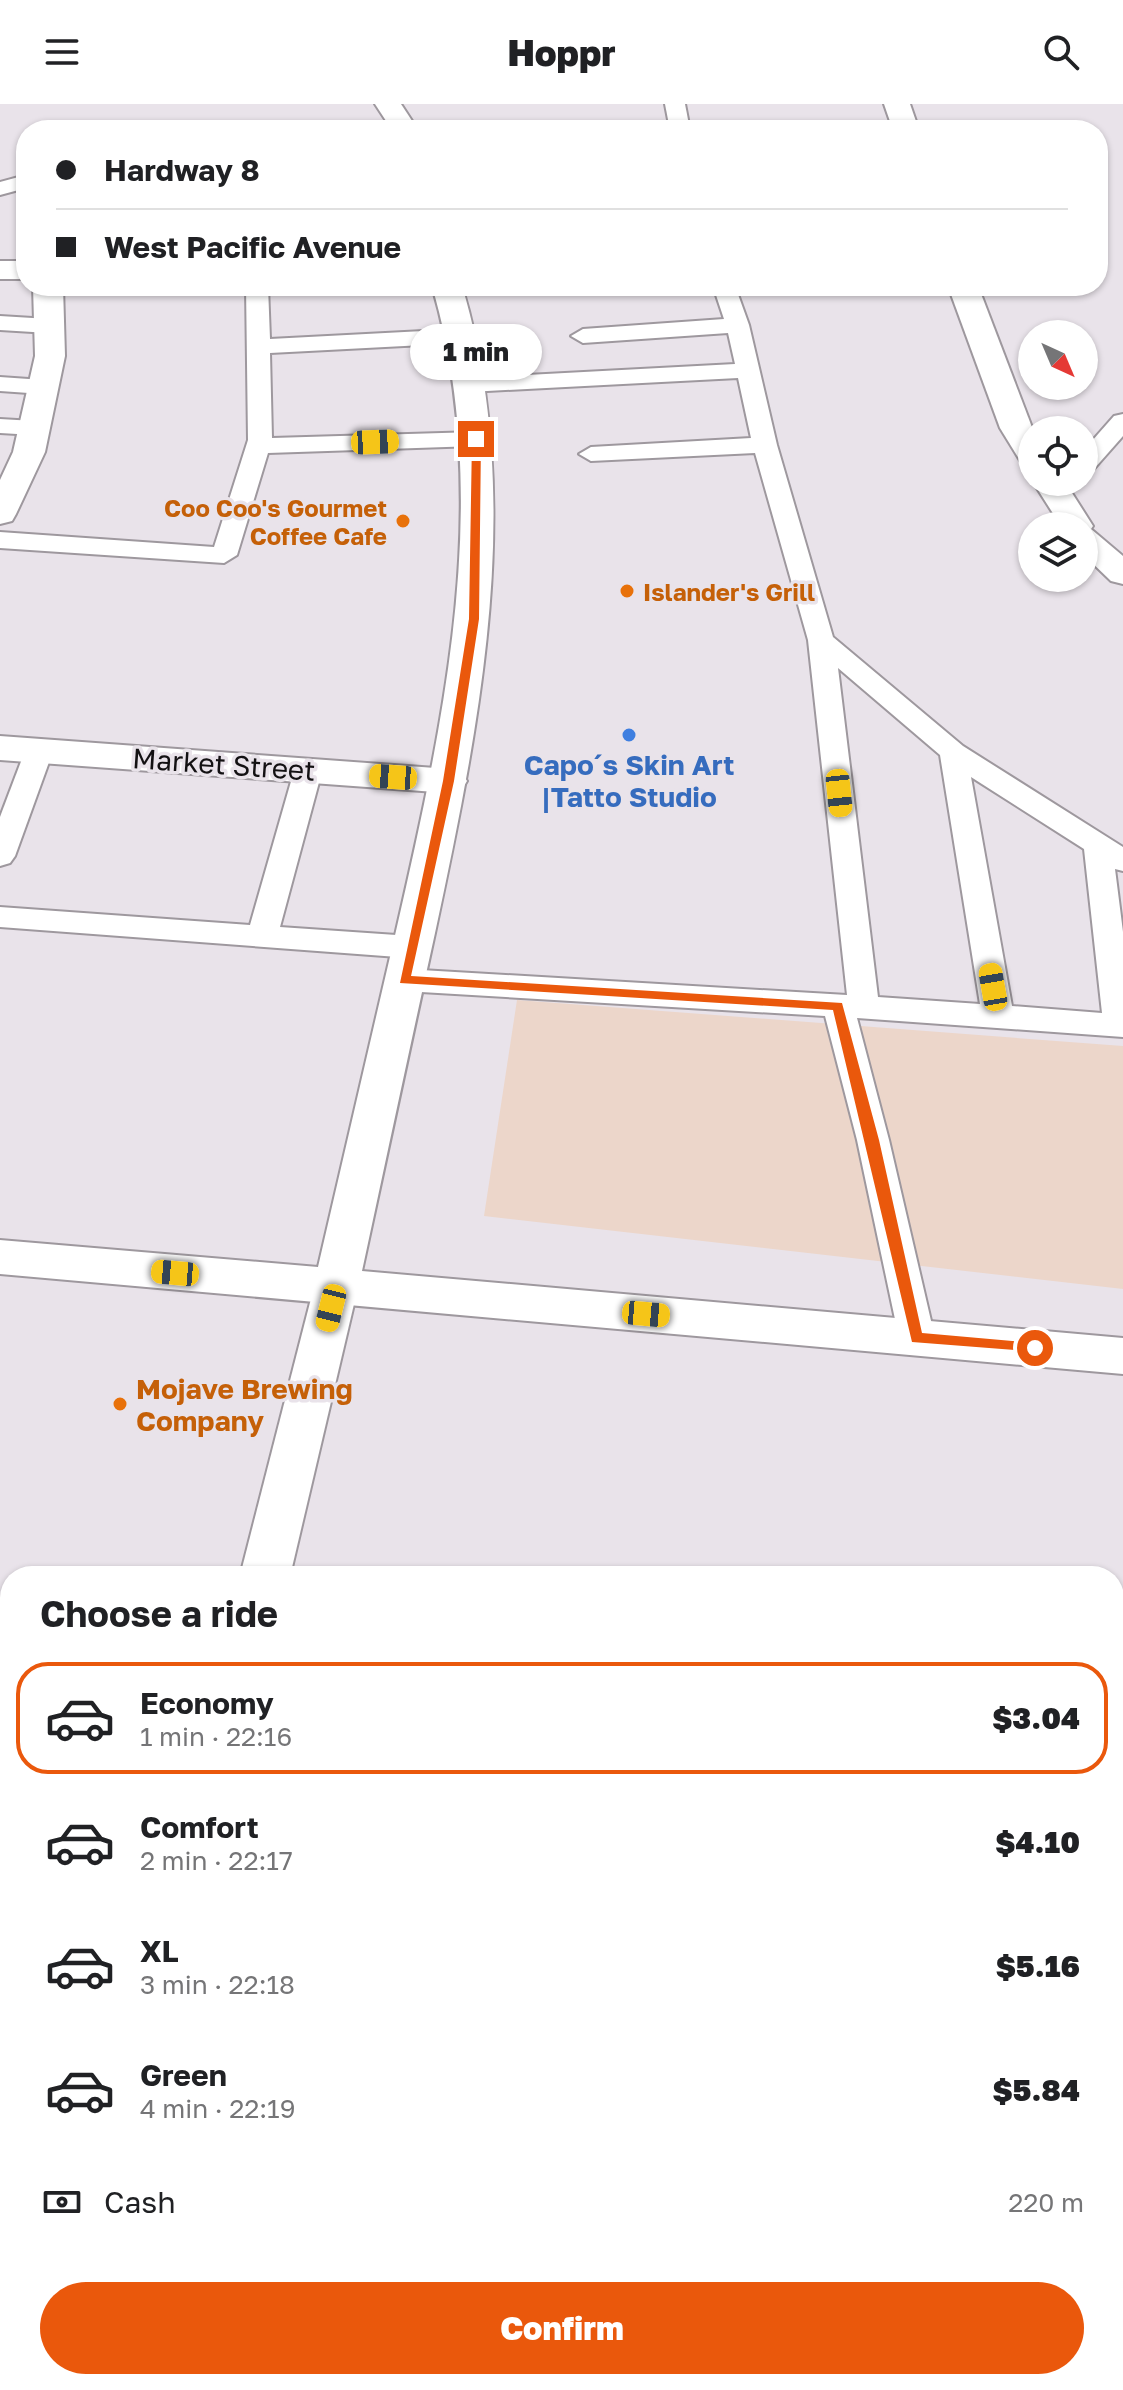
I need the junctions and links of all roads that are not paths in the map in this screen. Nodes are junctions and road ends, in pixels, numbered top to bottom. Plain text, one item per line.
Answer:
1 (48, 296) edge
2 (257, 296) edge
3 (450, 296) edge
4 (728, 296) edge
5 (967, 296) edge
6 (0, 323) edge
7 (738, 325) junction
8 (49, 326) junction
9 (462, 336) junction
10 (583, 336) dead end
11 (258, 347) junction
12 (746, 371) junction
13 (0, 384) edge
14 (469, 385) junction
15 (43, 387) junction
16 (1123, 421) edge
17 (0, 426) edge
18 (34, 428) junction
19 (1018, 431) edge
20 (476, 439) junction
21 (765, 445) junction
22 (258, 446) junction
23 (1098, 449) edge
24 (591, 454) dead end
25 (0, 514) edge
26 (0, 540) edge
27 (1098, 550) edge
28 (1123, 574) edge
29 (821, 640) junction
30 (0, 748) edge
31 (39, 751) junction
32 (953, 752) junction
33 (308, 771) junction
34 (449, 781) junction
35 (1111, 855) edge
36 (0, 856) edge
37 (0, 917) edge
38 (262, 936) junction
39 (408, 964) junction
40 (851, 1007) junction
41 (998, 1016) junction
42 (1121, 1026) edge
43 (0, 1257) edge
44 (336, 1287) junction
45 (917, 1338) junction
46 (1123, 1356) edge
47 (267, 1566) edge

1 - 8 street
2 - 11 lane
3 - 9 street
4 - 7 lane
5 - 19 street
6 - 8 lane
7 - 10 lane
7 - 12 lane
8 - 15 street
9 - 11 lane
9 - 14 street
11 - 22 lane
12 - 14 lane
12 - 21 lane
13 - 15 lane
14 - 20 street
15 - 18 street
16 - 23 lane
17 - 18 lane
18 - 25 street
20 - 22 lane
20 - 34 street
21 - 24 lane
21 - 29 lane
22 - 26 lane
27 - 28 street
29 - 32 lane
29 - 40 lane
30 - 31 street, Market Street
31 - 33 street, Market Street
31 - 36 lane
32 - 35 lane
32 - 41 lane
33 - 34 street, Market Street
33 - 38 lane
34 - 39 street
35 - 42 lane
37 - 38 lane
38 - 39 lane
39 - 40 lane
39 - 44 street
40 - 41 lane
40 - 45 lane
41 - 42 lane
43 - 44 street
44 - 45 street
44 - 47 street
45 - 46 street

